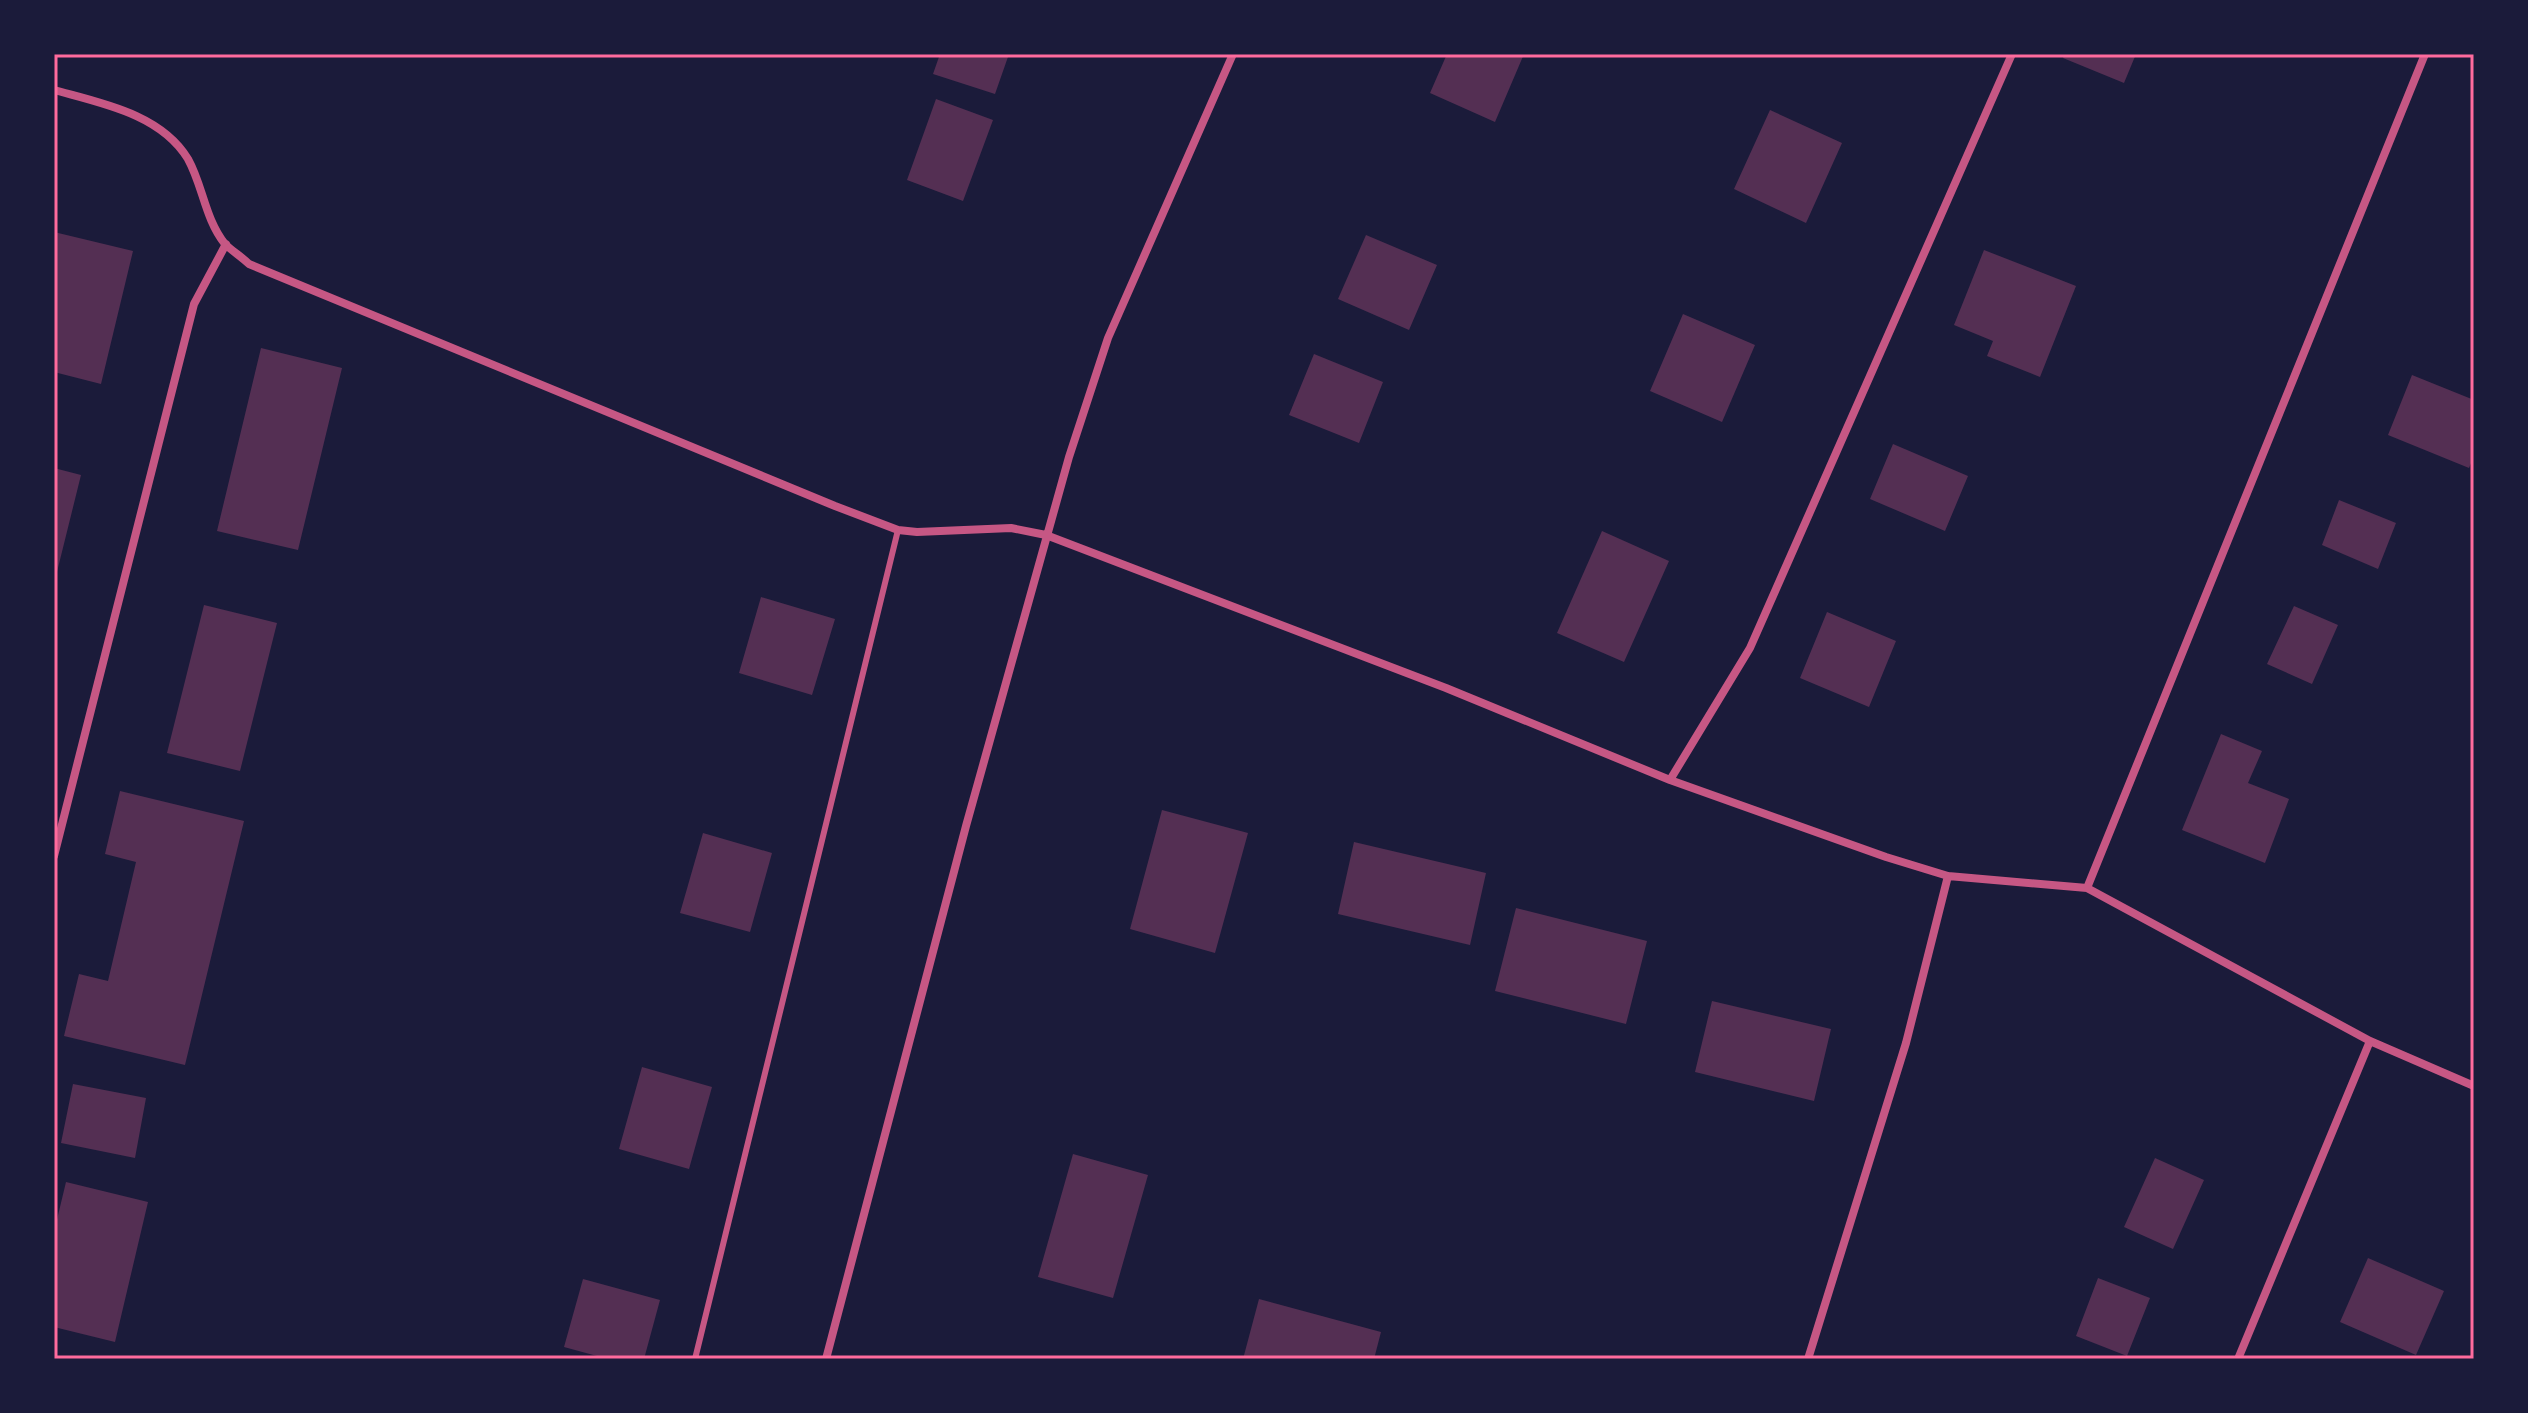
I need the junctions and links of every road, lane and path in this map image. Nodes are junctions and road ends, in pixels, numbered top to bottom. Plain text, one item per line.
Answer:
1 (1233, 54) edge
2 (2012, 54) edge
3 (2425, 54) edge
4 (54, 90) edge
5 (226, 244) junction
6 (898, 530) junction
7 (1046, 535) junction
8 (1670, 780) junction
9 (54, 856) edge
10 (1948, 876) junction
11 (2087, 888) junction
12 (2370, 1041) junction
13 (2474, 1086) edge
14 (695, 1359) edge
15 (826, 1359) edge
16 (1808, 1359) edge
17 (2238, 1359) edge

1 - 7 street
2 - 8 street
3 - 11 street
4 - 5 street
5 - 6 street
5 - 9 street
6 - 7 street
6 - 14 lane
7 - 8 street
7 - 15 street
8 - 10 street
10 - 11 street
10 - 16 street
11 - 12 street
12 - 13 street
12 - 17 street

